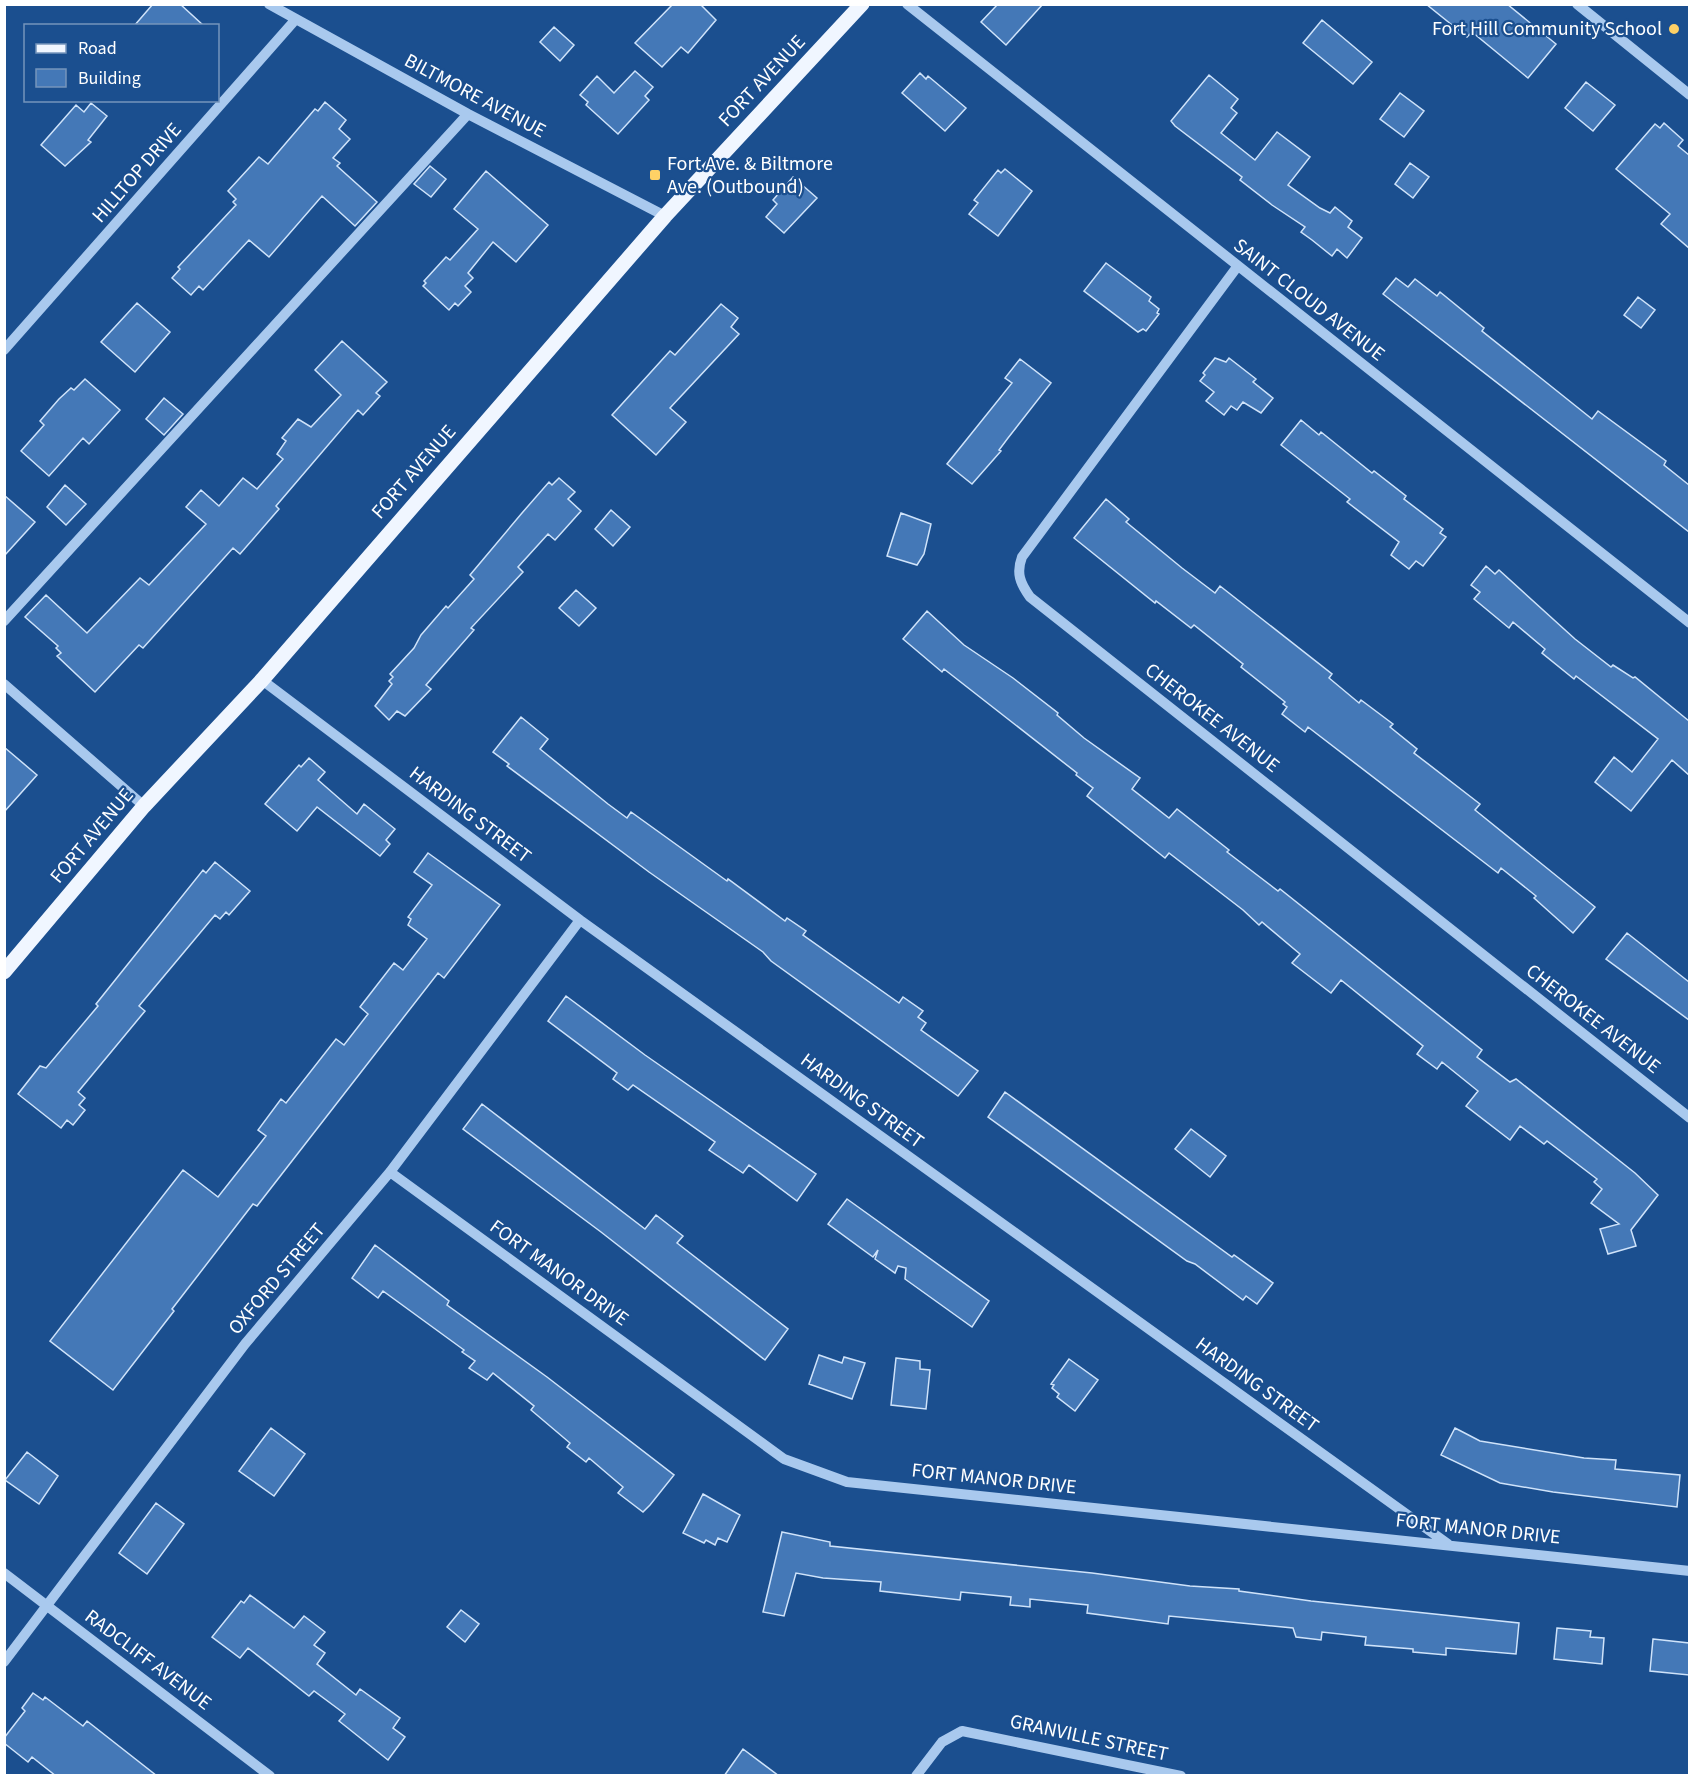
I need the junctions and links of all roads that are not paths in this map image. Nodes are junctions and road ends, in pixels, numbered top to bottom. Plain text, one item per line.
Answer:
1 (269, 4) edge
2 (862, 4) edge
3 (907, 4) edge
4 (1577, 4) edge
5 (296, 19) junction
6 (1689, 95) edge
7 (468, 114) junction
8 (665, 216) junction
9 (1237, 267) junction
10 (4, 350) edge
11 (4, 621) edge
12 (1689, 623) edge
13 (262, 680) junction
14 (4, 684) edge
15 (144, 806) junction
16 (580, 920) junction
17 (4, 972) edge
18 (1689, 1118) edge
19 (390, 1172) junction
20 (1448, 1544) junction
21 (1689, 1571) edge
22 (4, 1573) edge
23 (48, 1606) junction
24 (4, 1662) edge
25 (270, 1776) edge
26 (916, 1776) edge
27 (1181, 1776) edge

1 - 5 street, BILTMORE AVENUE
2 - 8 main road, FORT AVENUE
3 - 9 street, SAINT CLOUD AVENUE
4 - 6 street
5 - 7 street, BILTMORE AVENUE
5 - 10 street, HILLTOP DRIVE
7 - 8 street, BILTMORE AVENUE
7 - 11 street
8 - 13 main road, FORT AVENUE
9 - 12 street, SAINT CLOUD AVENUE
9 - 18 street, CHEROKEE AVENUE
13 - 15 main road, FORT AVENUE
13 - 16 street, HARDING STREET
14 - 15 street
15 - 17 main road, FORT AVENUE
16 - 19 street, OXFORD STREET
16 - 20 street, HARDING STREET
19 - 20 street, FORT MANOR DRIVE
19 - 23 street, OXFORD STREET
20 - 21 street, FORT MANOR DRIVE
22 - 23 street, RADCLIFF AVENUE
23 - 24 street, OXFORD STREET
23 - 25 street, RADCLIFF AVENUE
26 - 27 street, GRANVILLE STREET

